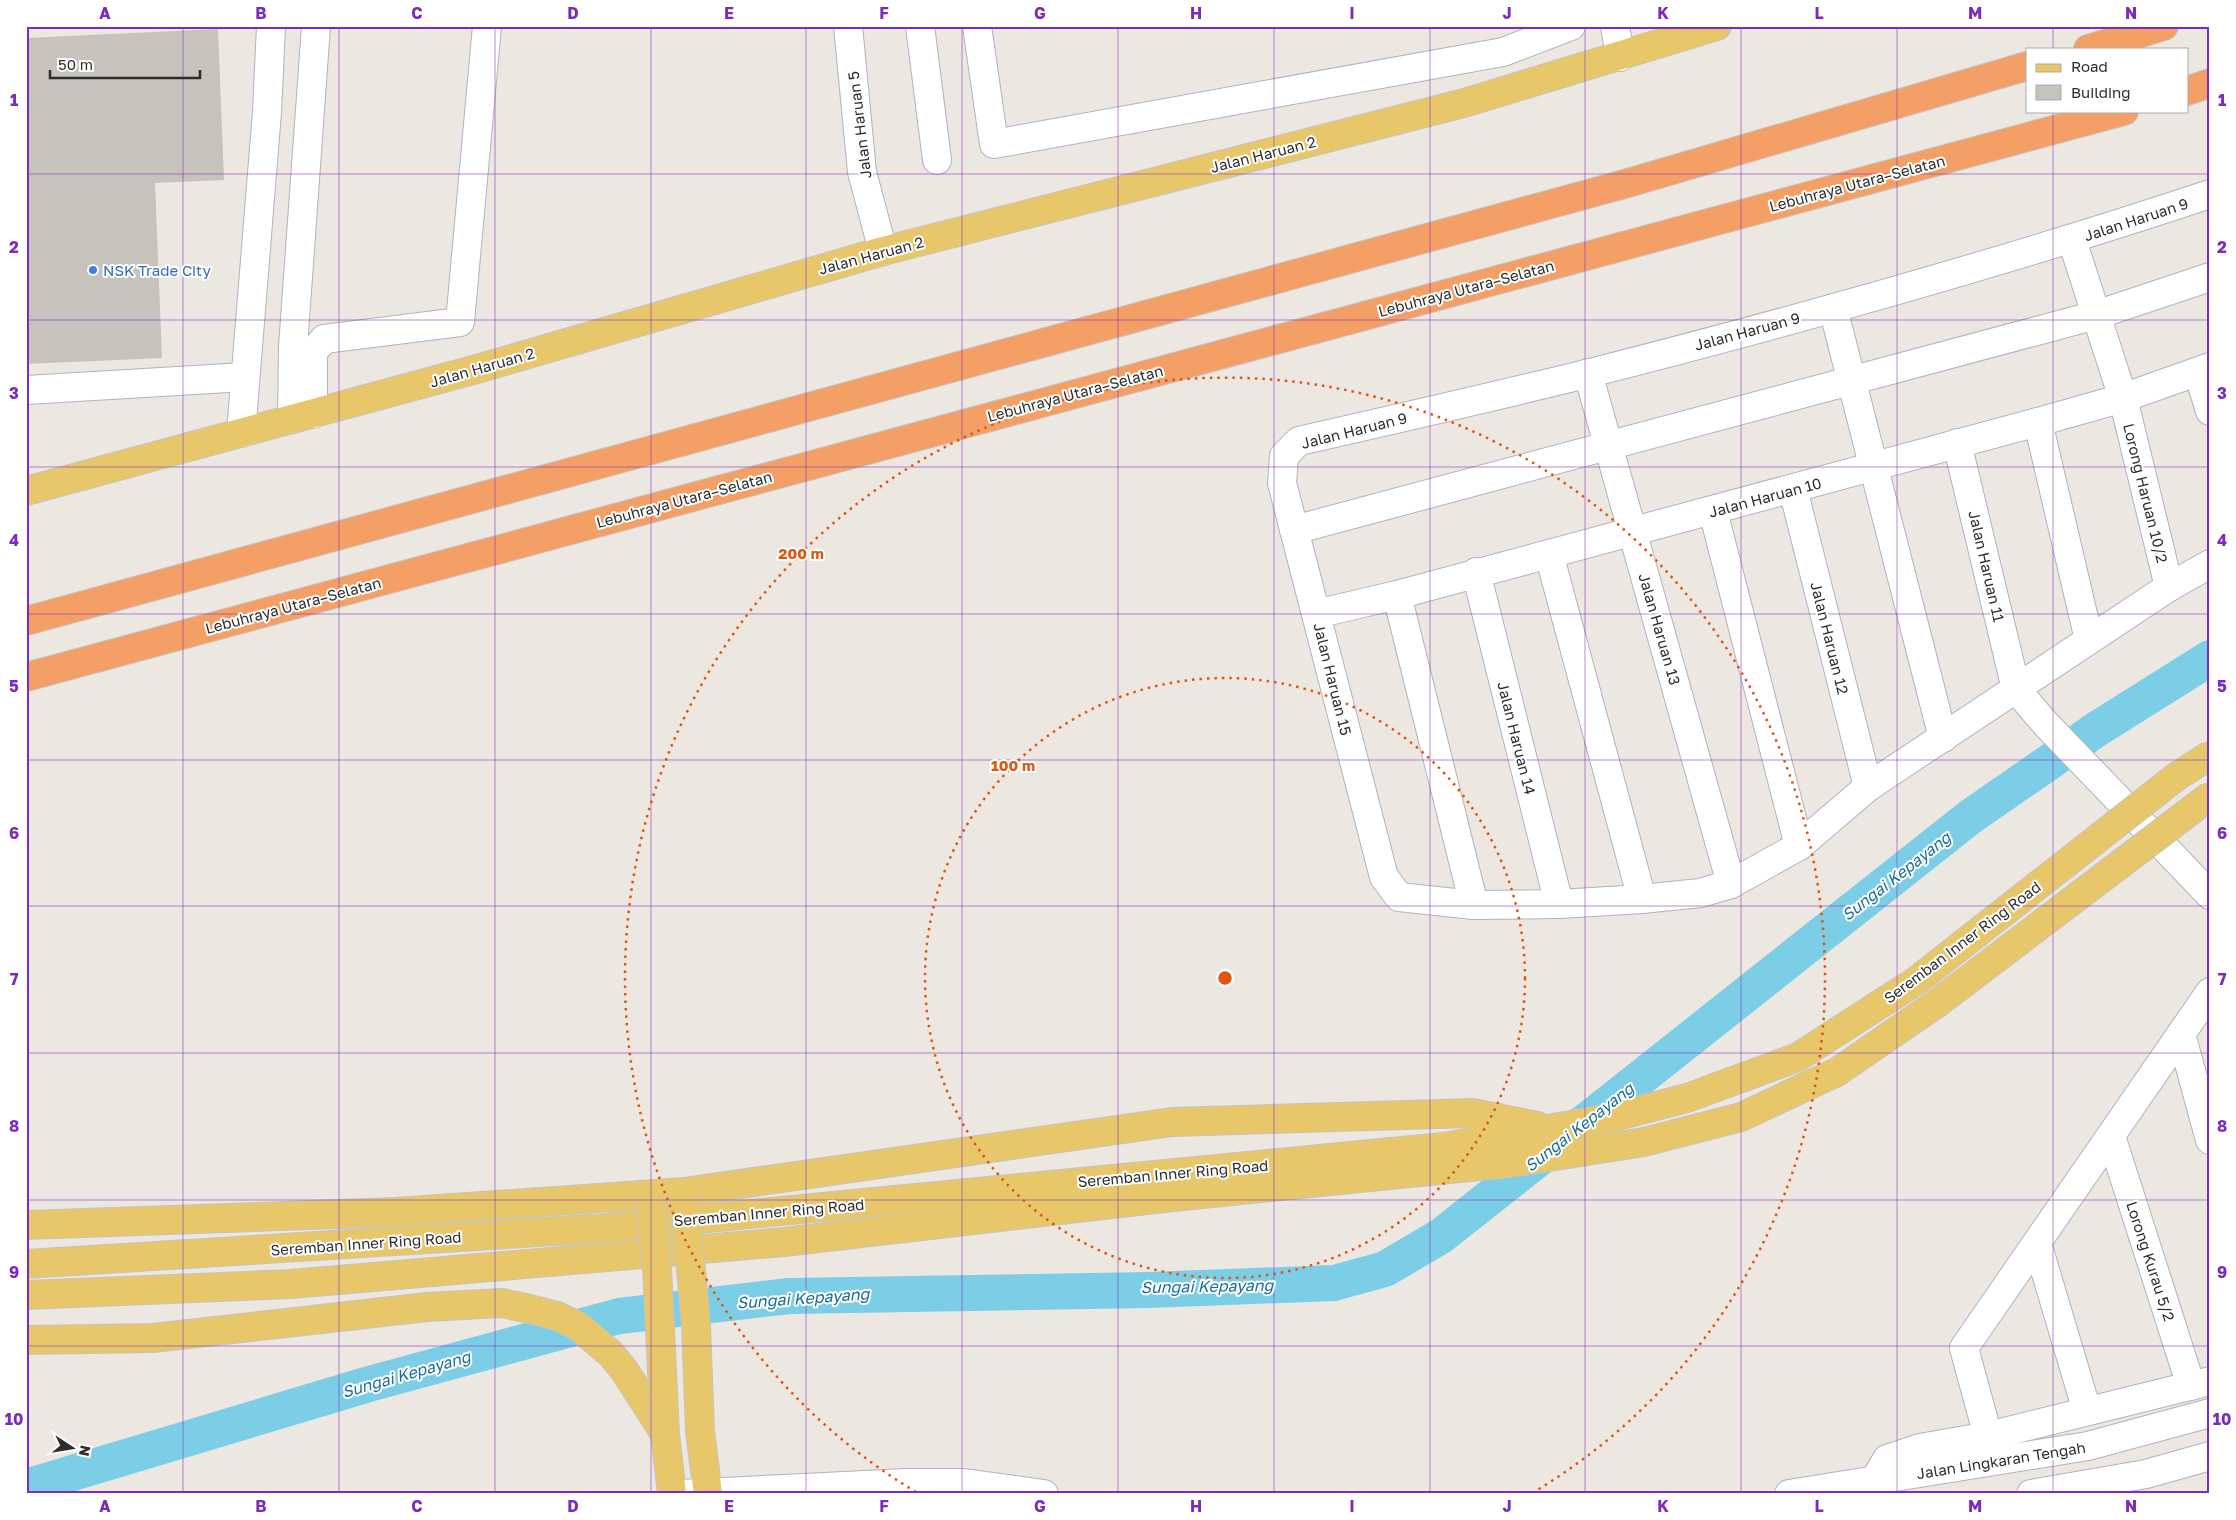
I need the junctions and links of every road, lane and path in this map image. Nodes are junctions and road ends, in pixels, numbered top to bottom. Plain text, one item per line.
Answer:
1 (271, 26) edge
2 (316, 26) edge
3 (486, 26) edge
4 (848, 26) edge
5 (920, 26) edge
6 (977, 26) edge
7 (1571, 26) edge
8 (1615, 26) edge
9 (1717, 26) edge
10 (2164, 26) edge
11 (2091, 48) edge
12 (1620, 57) junction
13 (2026, 66) edge
14 (2210, 83) edge
15 (2188, 91) edge
16 (2120, 112) edge
17 (937, 160) dead end
18 (2210, 194) edge
19 (2072, 240) junction
20 (883, 251) junction
21 (2210, 277) edge
22 (1833, 308) junction
23 (2096, 315) junction
24 (2204, 370) edge
25 (1588, 373) junction
26 (245, 377) junction
27 (1852, 380) junction
28 (26, 390) edge
29 (2122, 398) junction
30 (2210, 411) edge
31 (303, 416) junction
32 (2038, 422) junction
33 (240, 433) junction
34 (1957, 443) junction
35 (1608, 446) junction
36 (1284, 456) joint
37 (1874, 467) junction
38 (1793, 489) junction
39 (26, 492) edge
40 (1713, 511) junction
41 (1294, 530) junction
42 (1632, 531) junction
43 (1549, 554) junction
44 (2210, 564) edge
45 (1476, 572) junction
46 (2169, 587) junction
47 (1397, 595) junction
48 (1316, 614) junction
49 (26, 621) edge
50 (2090, 640) junction
51 (26, 677) edge
52 (2016, 689) junction
53 (1942, 738) junction
54 (2210, 756) edge
55 (1868, 788) junction
56 (2210, 796) edge
57 (1799, 846) junction
58 (1731, 884) junction
59 (2210, 895) edge
60 (1642, 899) junction
61 (1558, 904) junction
62 (1474, 905) junction
63 (2210, 992) edge
64 (2181, 1034) junction
65 (1552, 1130) junction
66 (2111, 1136) junction
67 (2210, 1140) edge
68 (1440, 1158) junction
69 (684, 1192) junction
70 (649, 1194) junction
71 (32, 1225) edge
72 (2037, 1243) junction
73 (26, 1264) edge
74 (26, 1295) edge
75 (39, 1340) edge
76 (2201, 1383) edge
77 (2088, 1411) junction
78 (2210, 1413) edge
79 (665, 1434) junction
80 (1988, 1436) junction
81 (2210, 1456) edge
82 (1874, 1481) junction
83 (2148, 1484) edge
84 (2067, 1491) edge
85 (708, 1493) edge
86 (672, 1494) edge
87 (681, 1494) edge
88 (1044, 1494) edge
89 (1789, 1494) edge
90 (2031, 1494) edge

1 - 26 street
2 - 31 street
3 - 31 street
4 - 20 street, Jalan Haruan 5
5 - 17 street
6 - 7 street
8 - 12 street
9 - 12 main road, Jalan Haruan 2
10 - 11 highway
12 - 20 main road, Jalan Haruan 2
13 - 49 highway
14 - 15 highway
16 - 51 highway, Lebuhraya Utara–Selatan
18 - 19 street, Jalan Haruan 9
19 - 22 street, Jalan Haruan 9
19 - 23 street, Lorong Haruan 10/2
20 - 31 main road, Jalan Haruan 2
21 - 23 street
22 - 25 street, Jalan Haruan 9
22 - 27 street
23 - 27 street
23 - 29 street, Lorong Haruan 10/2
24 - 29 street, Jalan Haruan 10
24 - 30 street
25 - 35 street, Jalan Haruan 13
25 - 36 street, Jalan Haruan 9
26 - 28 street
26 - 33 street
27 - 35 street
27 - 37 street
29 - 32 street, Jalan Haruan 10
29 - 46 street, Lorong Haruan 10/2
31 - 33 main road, Jalan Haruan 2
32 - 34 street, Jalan Haruan 10
32 - 50 street
33 - 39 main road, Jalan Haruan 2
34 - 37 street, Jalan Haruan 10
34 - 52 street, Jalan Haruan 11
35 - 41 street
35 - 42 street, Jalan Haruan 13
36 - 41 street, Jalan Haruan 15
37 - 38 street, Jalan Haruan 10
37 - 53 street
38 - 40 street, Jalan Haruan 10
38 - 55 street, Jalan Haruan 12
40 - 42 street, Jalan Haruan 10
40 - 57 street
41 - 48 street, Jalan Haruan 15
42 - 43 street, Jalan Haruan 10
42 - 58 street, Jalan Haruan 13
43 - 45 street, Jalan Haruan 10
43 - 60 street
44 - 46 street
45 - 47 street, Jalan Haruan 10
45 - 61 street, Jalan Haruan 14
46 - 50 street
47 - 48 street, Jalan Haruan 10
47 - 62 street
48 - 62 street, Jalan Haruan 15
50 - 52 street
52 - 53 street
52 - 59 street
53 - 55 street
54 - 65 main road, Seremban Inner Ring Road, bridge
55 - 57 street
56 - 68 main road, Seremban Inner Ring Road, bridge
57 - 58 street
58 - 60 street
60 - 61 street
61 - 62 street
63 - 64 street
64 - 66 street
64 - 67 street
65 - 68 main road, Seremban Inner Ring Road
65 - 69 main road
66 - 72 street
66 - 76 street, Lorong Kurau 5/2
68 - 73 main road, Seremban Inner Ring Road
68 - 74 main road, Seremban Inner Ring Road
69 - 70 main road
69 - 85 main road, bridge
70 - 71 main road
70 - 79 main road, bridge
72 - 77 street
72 - 80 street
75 - 79 main road
76 - 77 street
77 - 80 street
78 - 82 street, Jalan Lingkaran Tengah
79 - 86 main road
80 - 82 street
81 - 83 street
82 - 89 street, Jalan Lingkaran Tengah
83 - 84 street
84 - 90 street
85 - 87 street
85 - 88 street

